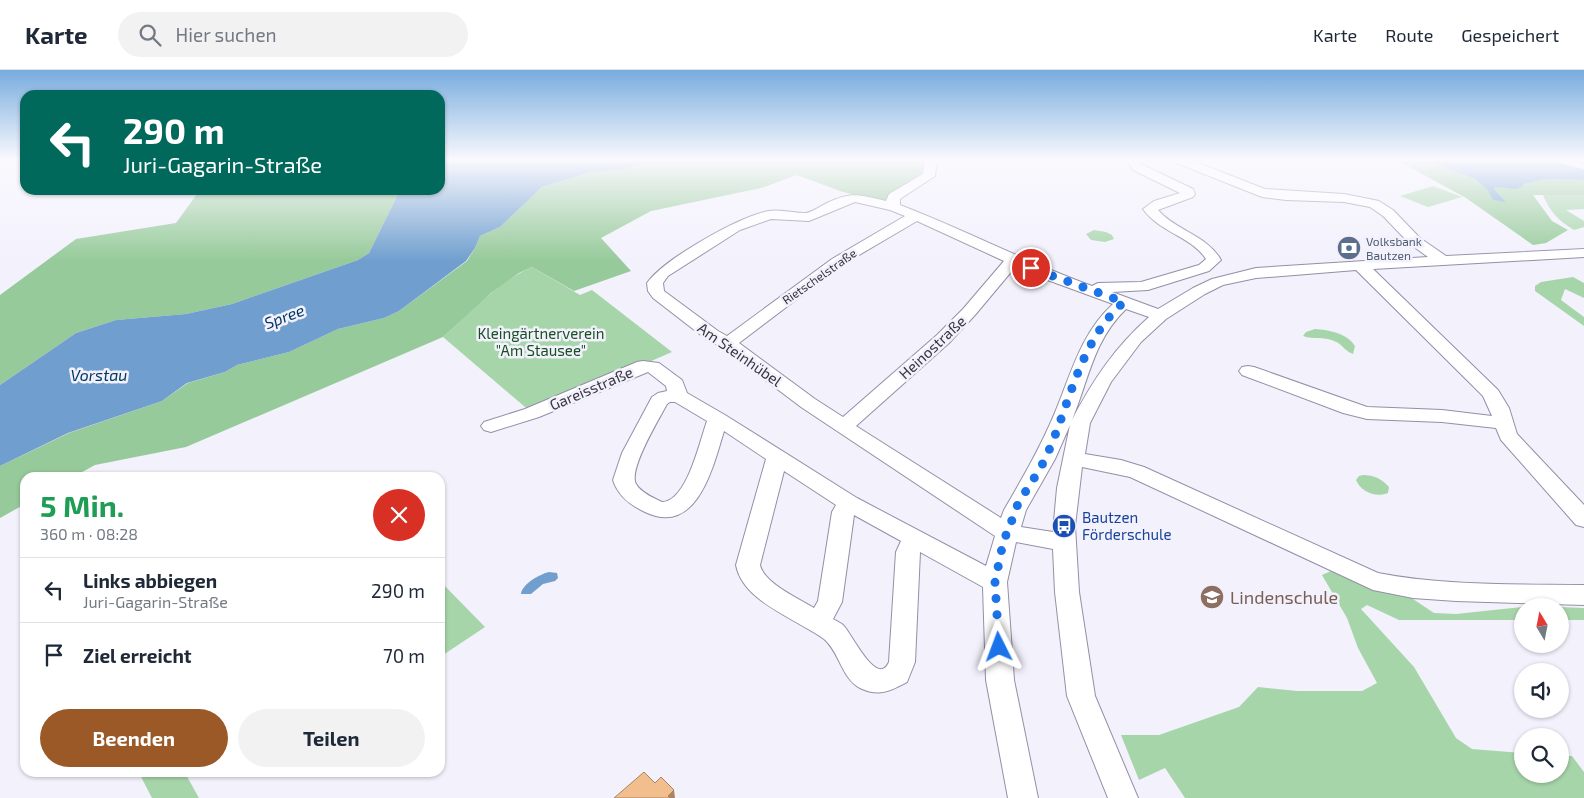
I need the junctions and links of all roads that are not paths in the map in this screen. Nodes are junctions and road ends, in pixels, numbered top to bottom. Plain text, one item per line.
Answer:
1 (902, 193) edge
2 (1188, 193) edge
3 (1264, 193) edge
4 (894, 207) junction
5 (915, 216) junction
6 (1584, 253) edge
7 (1014, 261) junction
8 (1443, 261) junction
9 (1360, 265) junction
10 (1086, 289) junction
11 (1124, 302) junction
12 (1160, 315) junction
13 (728, 343) junction
14 (1248, 371) dead end
15 (678, 396) junction
16 (718, 419) junction
17 (1503, 423) junction
18 (491, 426) dead end
19 (844, 426) junction
20 (777, 457) junction
21 (1073, 459) junction
22 (849, 503) junction
23 (1584, 519) edge
24 (1008, 533) junction
25 (913, 539) junction
26 (1065, 542) junction
27 (995, 582) junction
28 (1584, 595) edge
29 (818, 623) junction
30 (1024, 798) edge
31 (1122, 798) edge

1 - 4 street
2 - 10 street
3 - 8 street
4 - 5 street, Am Steinhübel
4 - 13 street, Am Steinhübel
5 - 7 street, Am Steinhübel
5 - 13 street, Rietschelstraße
6 - 8 street
7 - 10 street, Am Steinhübel
7 - 19 street, Heinostraße
8 - 9 street
9 - 12 street
9 - 17 street
10 - 11 street, Am Steinhübel
11 - 12 street, Am Steinhübel
11 - 24 street
12 - 21 street
13 - 19 street, Am Steinhübel
14 - 17 street
15 - 16 street, Gareisstraße
15 - 16 street
15 - 18 street, Gareisstraße
16 - 20 street, Gareisstraße
17 - 23 street
19 - 24 street, Am Steinhübel
20 - 22 street, Gareisstraße
20 - 29 street
21 - 26 street
21 - 28 street
22 - 25 street, Gareisstraße
22 - 29 street
24 - 26 street, Am Steinhübel
24 - 27 street
25 - 27 street, Gareisstraße
25 - 29 street
26 - 31 street
27 - 30 street

